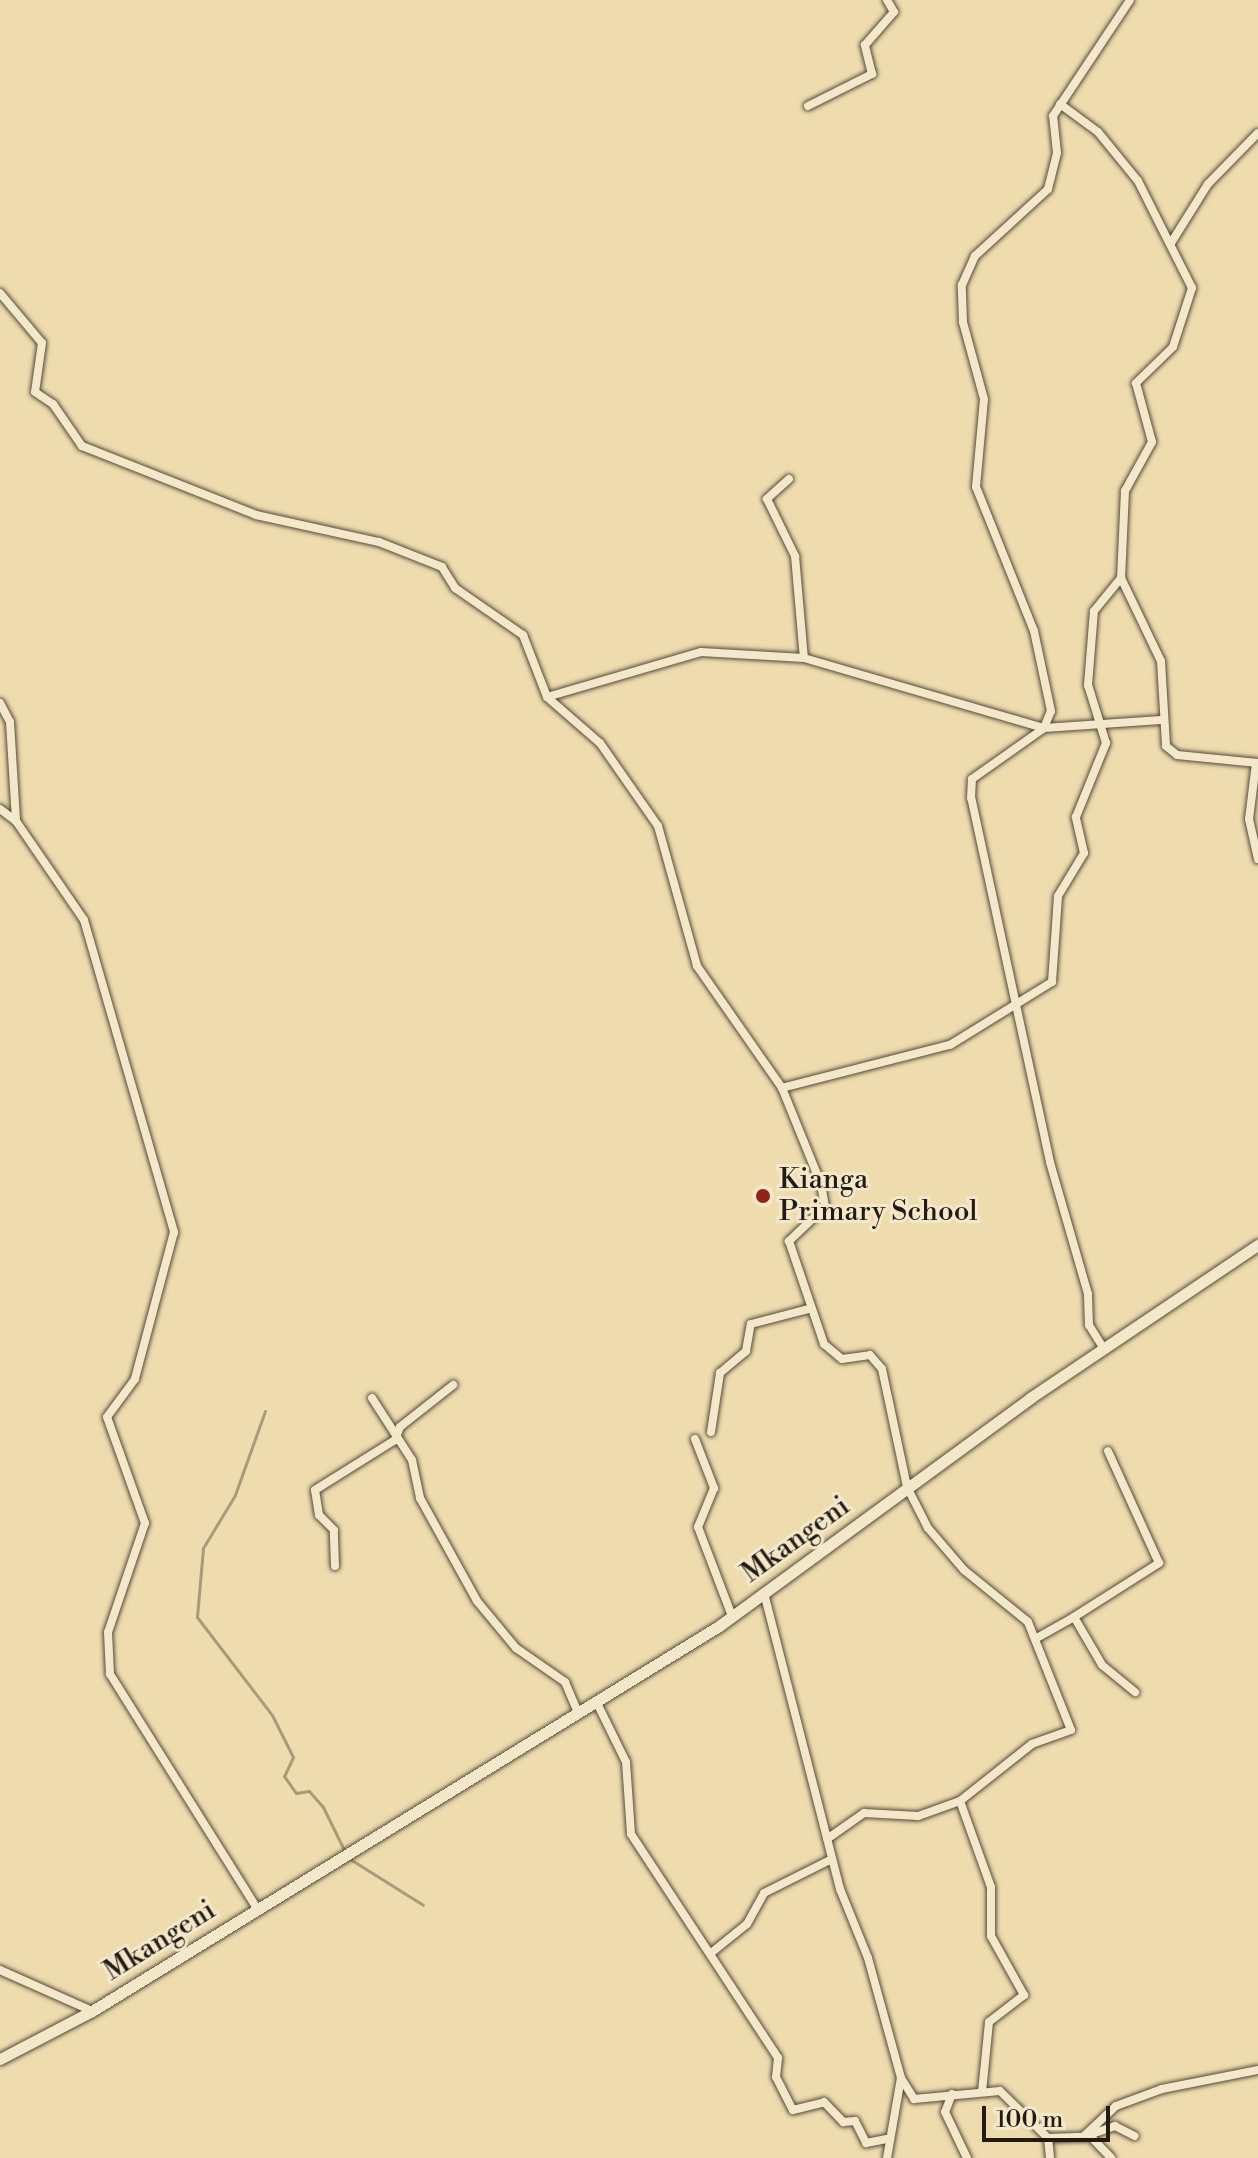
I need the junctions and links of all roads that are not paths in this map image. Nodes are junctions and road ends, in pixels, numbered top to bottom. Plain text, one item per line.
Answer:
1 (887, 0) edge
2 (1130, 0) edge
3 (1060, 104) junction
4 (808, 106) dead end
5 (1258, 133) edge
6 (1171, 243) junction
7 (0, 293) edge
8 (789, 479) dead end
9 (1121, 578) junction
10 (804, 658) junction
11 (547, 697) junction
12 (0, 703) edge
13 (1161, 720) junction
14 (1101, 727) junction
15 (1044, 728) junction
16 (1257, 763) edge
17 (0, 809) edge
18 (16, 821) junction
19 (1258, 859) edge
20 (1021, 1008) junction
21 (782, 1088) junction
22 (1258, 1245) edge
23 (809, 1309) junction
24 (1104, 1349) junction
25 (453, 1385) dead end
26 (372, 1398) dead end
27 (711, 1432) dead end
28 (695, 1439) dead end
29 (395, 1440) junction
30 (1108, 1451) dead end
31 (907, 1487) junction
32 (335, 1566) dead end
33 (764, 1593) junction
34 (732, 1616) junction
35 (1074, 1617) junction
36 (1035, 1639) junction
37 (1135, 1692) dead end
38 (596, 1701) junction
39 (578, 1712) junction
40 (960, 1801) junction
41 (827, 1839) junction
42 (832, 1859) junction
43 (257, 1908) junction
44 (711, 1953) junction
45 (0, 1970) edge
46 (92, 2011) junction
47 (0, 2059) edge
48 (1258, 2070) edge
49 (901, 2078) junction
50 (982, 2092) junction
51 (953, 2094) junction
52 (1135, 2136) dead end
53 (1087, 2137) junction
54 (1048, 2138) junction
55 (887, 2139) junction
56 (887, 2158) edge
57 (967, 2158) edge
58 (1050, 2158) edge
59 (1111, 2158) edge

1 - 4 street
2 - 3 street
3 - 6 street
3 - 15 street
5 - 6 street
6 - 9 street
7 - 11 street
8 - 10 street
9 - 13 street
9 - 14 street
10 - 11 street
10 - 15 street
11 - 21 street
12 - 18 street
13 - 14 street
13 - 16 street
14 - 15 street
14 - 20 street
15 - 20 street
16 - 19 street
17 - 18 street
18 - 43 street
20 - 21 street
20 - 24 street
21 - 23 street
22 - 24 street, Mkangeni
23 - 27 street
23 - 31 street
24 - 31 street, Mkangeni
25 - 29 street
26 - 29 street
28 - 34 street
29 - 32 street
29 - 39 street
30 - 35 street
31 - 33 street, Mkangeni
31 - 36 street
33 - 34 street, Mkangeni
33 - 41 street
34 - 38 street, Mkangeni
35 - 36 street
35 - 37 street
36 - 40 street
38 - 39 street, Mkangeni
38 - 44 street
39 - 43 street, Mkangeni
40 - 41 street
40 - 50 street
41 - 42 street
42 - 44 street
42 - 49 street
43 - 46 street, Mkangeni
44 - 55 street
45 - 46 street
46 - 47 street, Mkangeni
48 - 53 street
49 - 51 street
49 - 55 street
50 - 51 street
50 - 54 street
51 - 57 street
52 - 53 street
53 - 54 street
53 - 59 street
54 - 58 street
55 - 56 street

